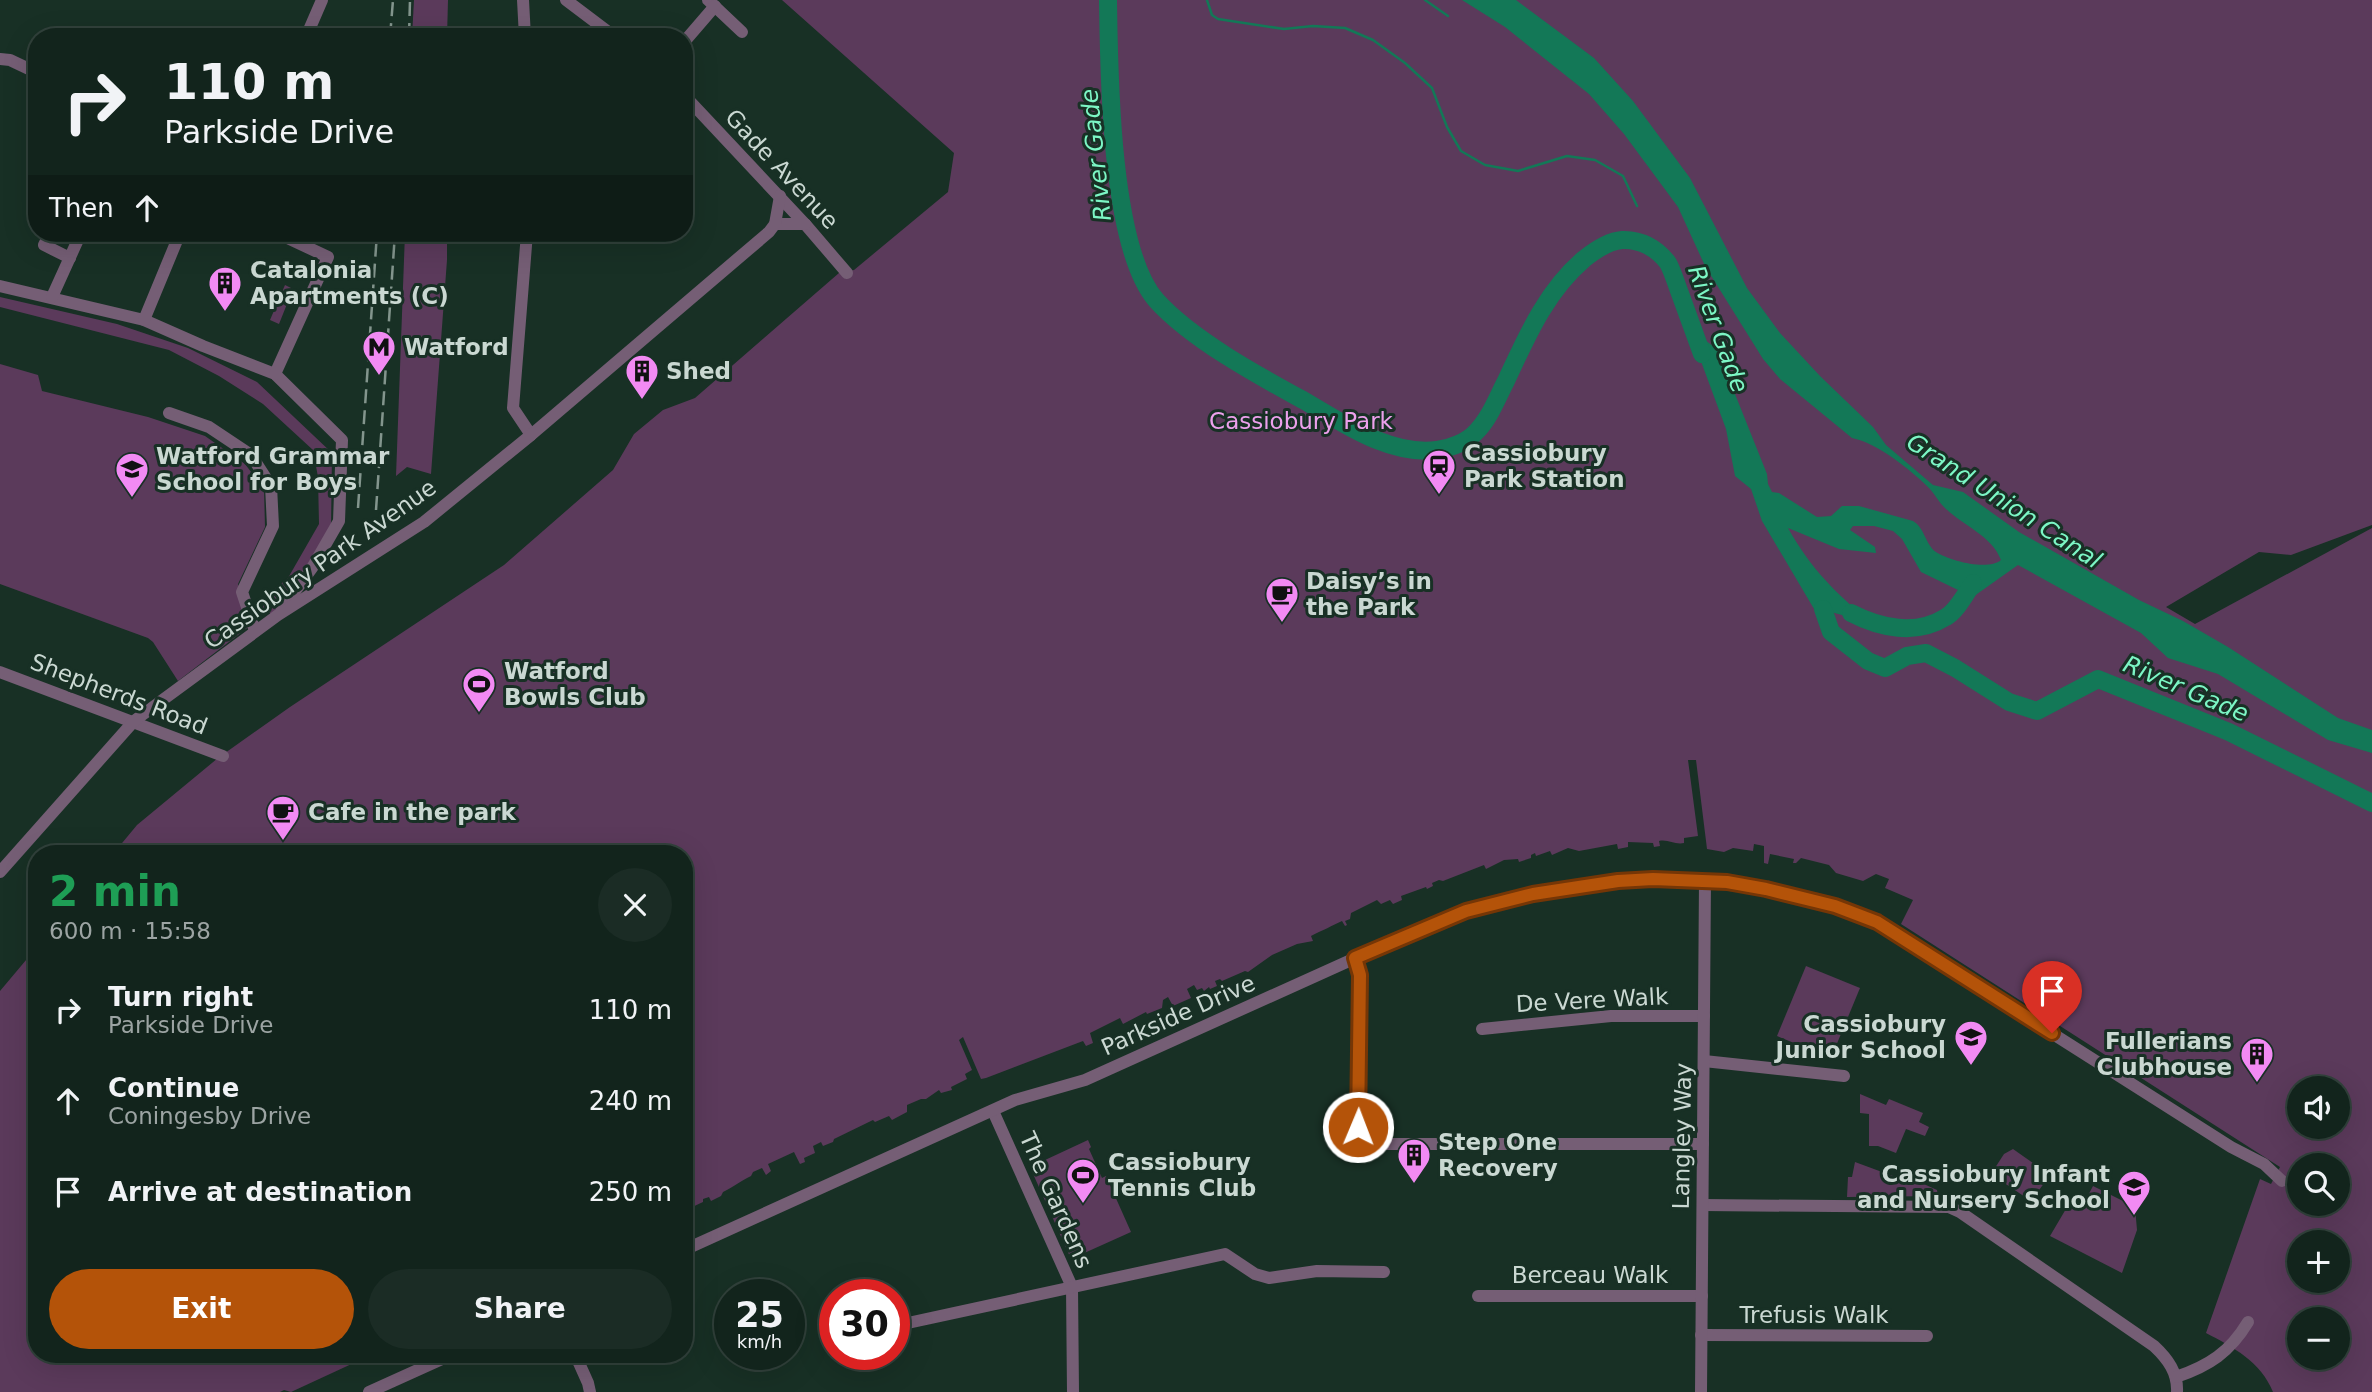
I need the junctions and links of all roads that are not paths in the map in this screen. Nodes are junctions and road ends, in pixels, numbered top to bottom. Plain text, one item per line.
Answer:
1 (322, 0) edge
2 (523, 0) edge
3 (566, 0) edge
4 (711, 3) edge
5 (310, 28) edge
6 (525, 28) edge
7 (603, 28) edge
8 (693, 29) edge
9 (742, 32) dead end
10 (0, 59) edge
11 (28, 69) edge
12 (693, 104) edge
13 (780, 196) junction
14 (775, 224) junction
15 (805, 224) junction
16 (46, 242) edge
17 (78, 242) edge
18 (176, 242) edge
19 (296, 242) edge
20 (526, 242) edge
21 (70, 258) junction
22 (847, 273) dead end
23 (0, 286) edge
24 (52, 297) junction
25 (144, 320) junction
26 (278, 368) junction
27 (169, 413) dead end
28 (531, 435) junction
29 (278, 615) junction
30 (255, 631) junction
31 (0, 672) edge
32 (134, 721) junction
33 (223, 756) dead end
34 (0, 872) edge
35 (1705, 881) junction
36 (1355, 958) junction
37 (1704, 1016) junction
38 (1482, 1029) dead end
39 (1704, 1061) junction
40 (1844, 1076) dead end
41 (993, 1111) junction
42 (1703, 1144) junction
43 (2282, 1181) dead end
44 (1703, 1205) junction
45 (693, 1246) edge
46 (1384, 1272) dead end
47 (1072, 1287) junction
48 (1478, 1296) dead end
49 (1702, 1296) junction
50 (910, 1322) edge
51 (2248, 1322) dead end
52 (1701, 1335) junction
53 (1927, 1336) dead end
54 (433, 1363) edge
55 (579, 1363) edge
56 (2176, 1377) junction
57 (369, 1392) edge
58 (590, 1392) edge
59 (1073, 1392) edge
60 (1701, 1392) edge
61 (2177, 1392) edge

1 - 5 street
2 - 6 street
3 - 7 street
4 - 8 street
4 - 9 street
10 - 11 street
12 - 13 street, Gade Avenue
13 - 14 street
13 - 15 street, Gade Avenue
14 - 15 street
14 - 28 street, Cassiobury Park Avenue
15 - 22 street, Gade Avenue
16 - 21 street
17 - 21 street
18 - 25 street
19 - 26 street
20 - 28 street
21 - 24 street
23 - 24 street
24 - 25 street
25 - 26 street
26 - 29 street
27 - 30 street
28 - 29 street, Cassiobury Park Avenue
29 - 30 street, Cassiobury Park Avenue
30 - 32 street, Cassiobury Park Avenue
31 - 32 street, Shepherds Road
32 - 33 street, Shepherds Road
32 - 34 street, Cassiobury Park Avenue
35 - 36 street, Parkside Drive
35 - 37 street, Langley Way
35 - 43 street, Parkside Drive
36 - 41 street, Parkside Drive
36 - 42 street
37 - 38 street, De Vere Walk
37 - 39 street, Langley Way
39 - 40 street
39 - 42 street, Langley Way
41 - 45 street, Parkside Drive
41 - 47 street, The Gardens
42 - 44 street, Langley Way
44 - 49 street, Langley Way
44 - 56 street
46 - 47 street
47 - 50 street
47 - 59 street, The Gardens
48 - 49 street, Berceau Walk
49 - 52 street, Langley Way
51 - 56 street
52 - 53 street, Trefusis Walk
52 - 60 street, Langley Way
54 - 57 street
55 - 58 street
56 - 61 street

